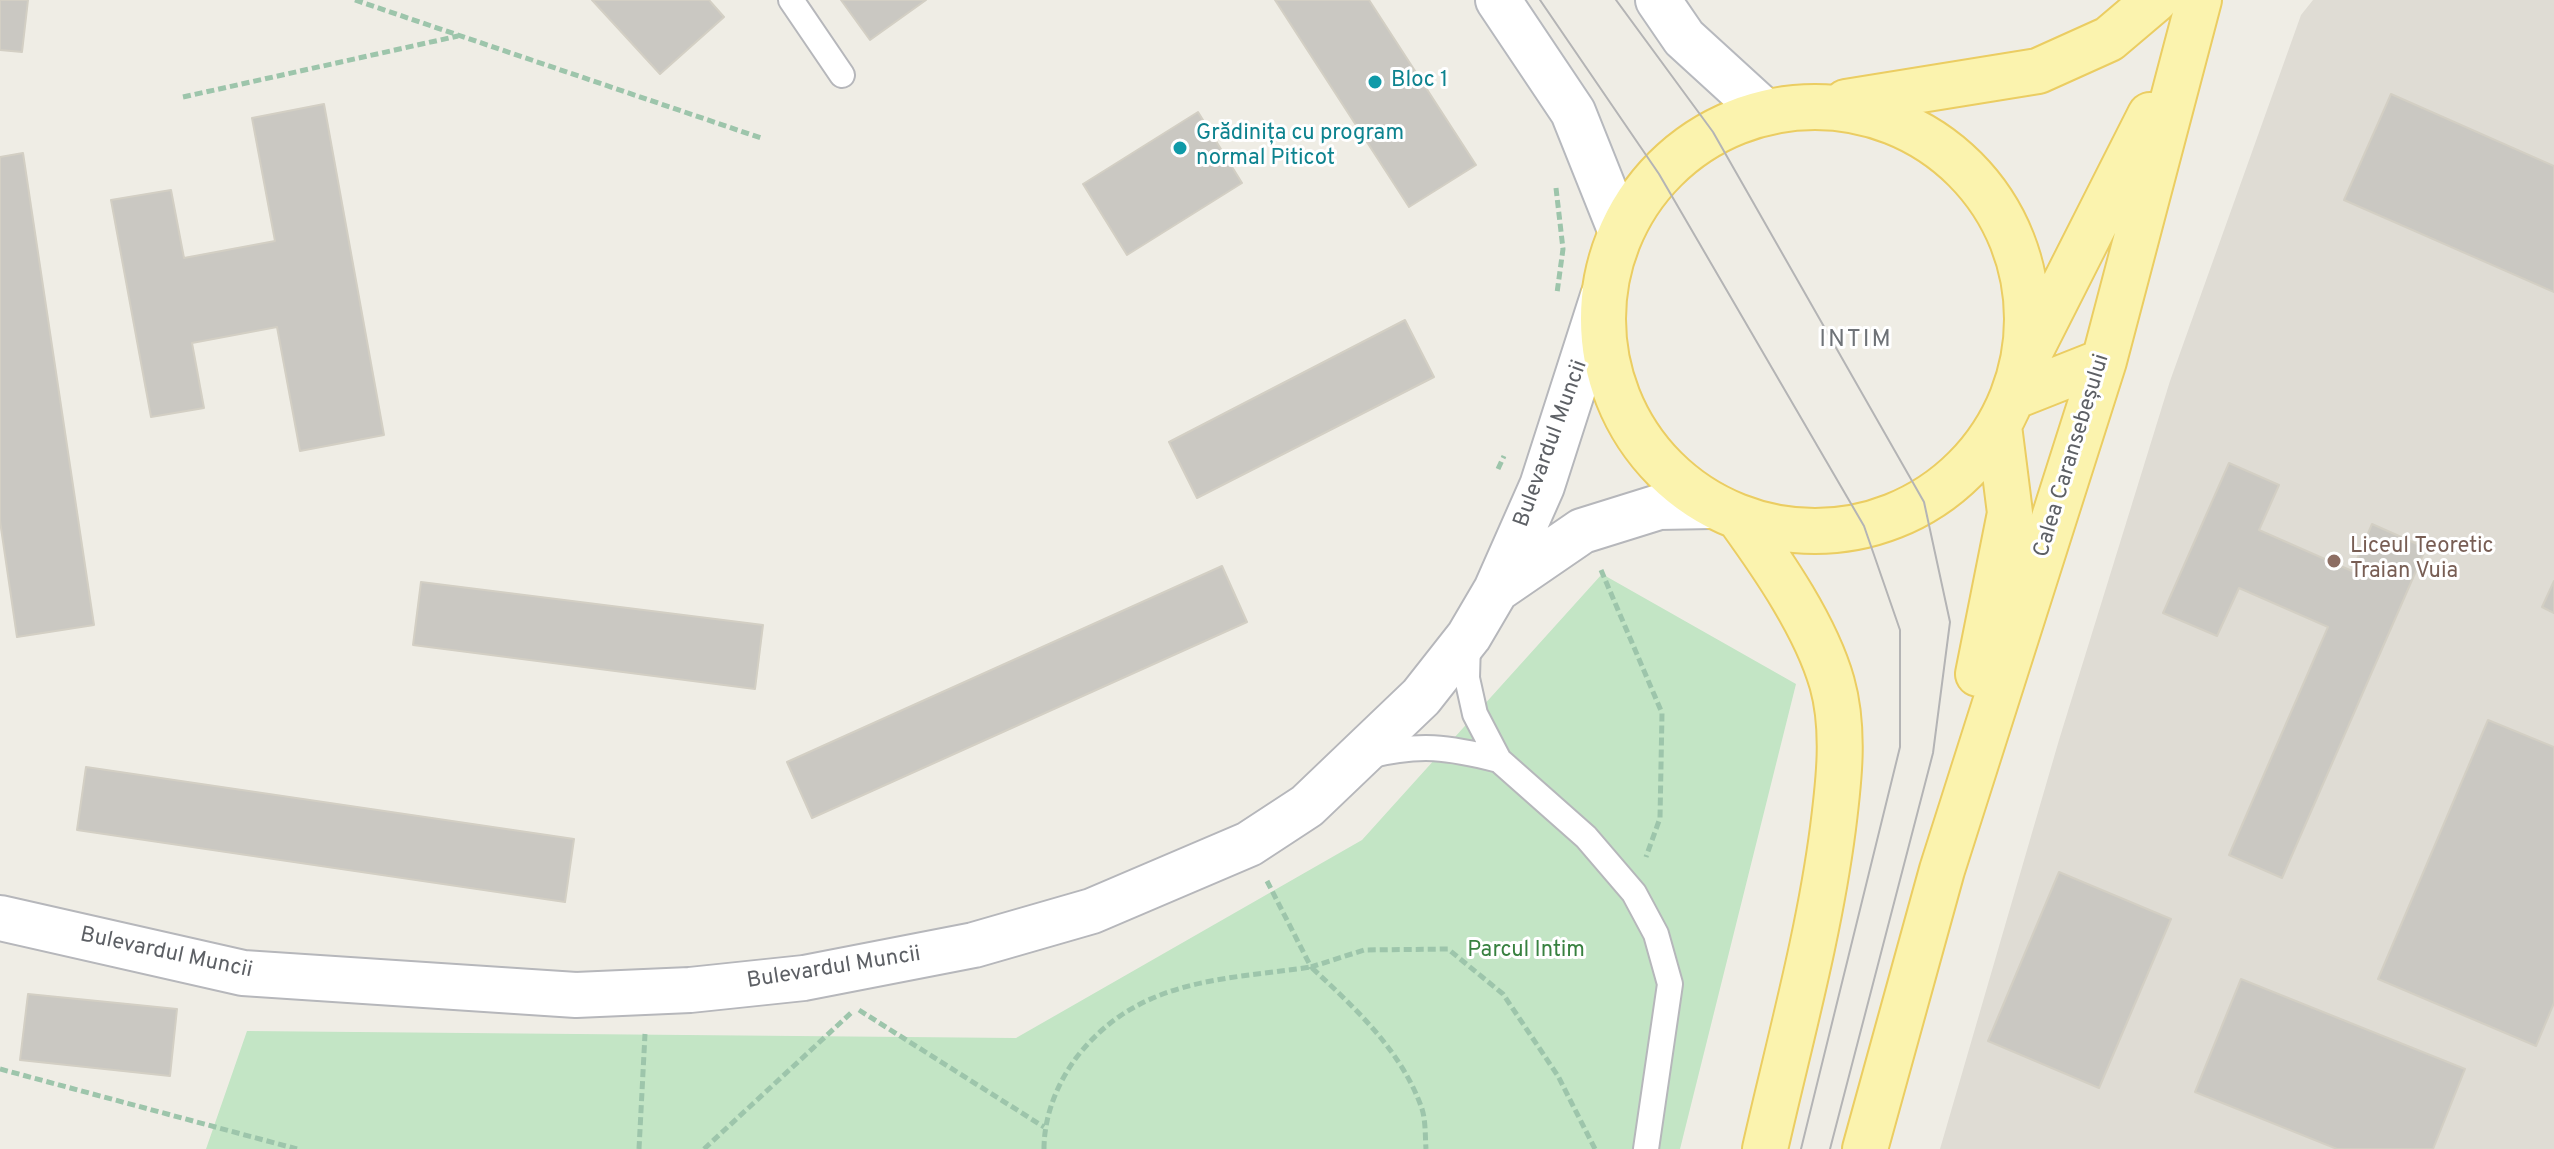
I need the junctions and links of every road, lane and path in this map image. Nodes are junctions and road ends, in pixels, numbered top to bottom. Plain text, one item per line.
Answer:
1 (355, 0) edge
2 (791, 0) edge
3 (1498, 0) edge
4 (1658, 0) edge
5 (2155, 0) edge
6 (2194, 19) edge
7 (459, 36) junction
8 (842, 75) dead end
9 (183, 97) dead end
10 (1820, 106) junction
11 (1765, 112) junction
12 (761, 138) dead end
13 (1555, 180) dead end
14 (1621, 232) junction
15 (1603, 296) junction
16 (1555, 308) dead end
17 (2104, 361) junction
18 (2011, 397) junction
19 (1510, 444) dead end
20 (1498, 469) dead end
21 (1726, 512) junction
22 (1600, 567) dead end
23 (1496, 590) junction
24 (1469, 636) junction
25 (1361, 757) junction
26 (1499, 760) junction
27 (1643, 866) dead end
28 (1942, 870) junction
29 (1267, 880) dead end
30 (0, 918) edge
31 (1311, 967) junction
32 (646, 1024) dead end
33 (0, 1069) edge
34 (1044, 1127) junction
35 (297, 1149) edge
36 (639, 1149) edge
37 (704, 1149) edge
38 (1044, 1149) edge
39 (1426, 1149) edge
40 (1595, 1149) edge
41 (1646, 1149) edge
42 (1765, 1149) edge
43 (1865, 1149) edge

1 - 7 path
2 - 8 lane
3 - 14 street
4 - 11 street
5 - 10 main road
6 - 17 main road, Calea Caransebeșului
6 - 18 main road, Calea Caransebeșului
7 - 9 path
7 - 12 path
10 - 11 main road
10 - 18 main road
11 - 14 main road
13 - 16 path
14 - 15 main road
15 - 21 main road
15 - 23 street, Bulevardul Muncii
17 - 18 main road
17 - 28 main road, Calea Caransebeșului
18 - 21 main road
18 - 28 main road, Calea Caransebeșului
19 - 20 path
21 - 23 street, Bulevardul Muncii
21 - 42 main road
22 - 27 path
23 - 24 street, Bulevardul Muncii
24 - 25 street, Bulevardul Muncii
24 - 26 lane
25 - 26 lane
25 - 30 street, Bulevardul Muncii
26 - 41 lane
28 - 43 main road, Calea Caransebeșului
29 - 31 path
31 - 34 path
31 - 39 path
31 - 40 path
32 - 36 path
33 - 35 path
34 - 37 path
34 - 38 path

